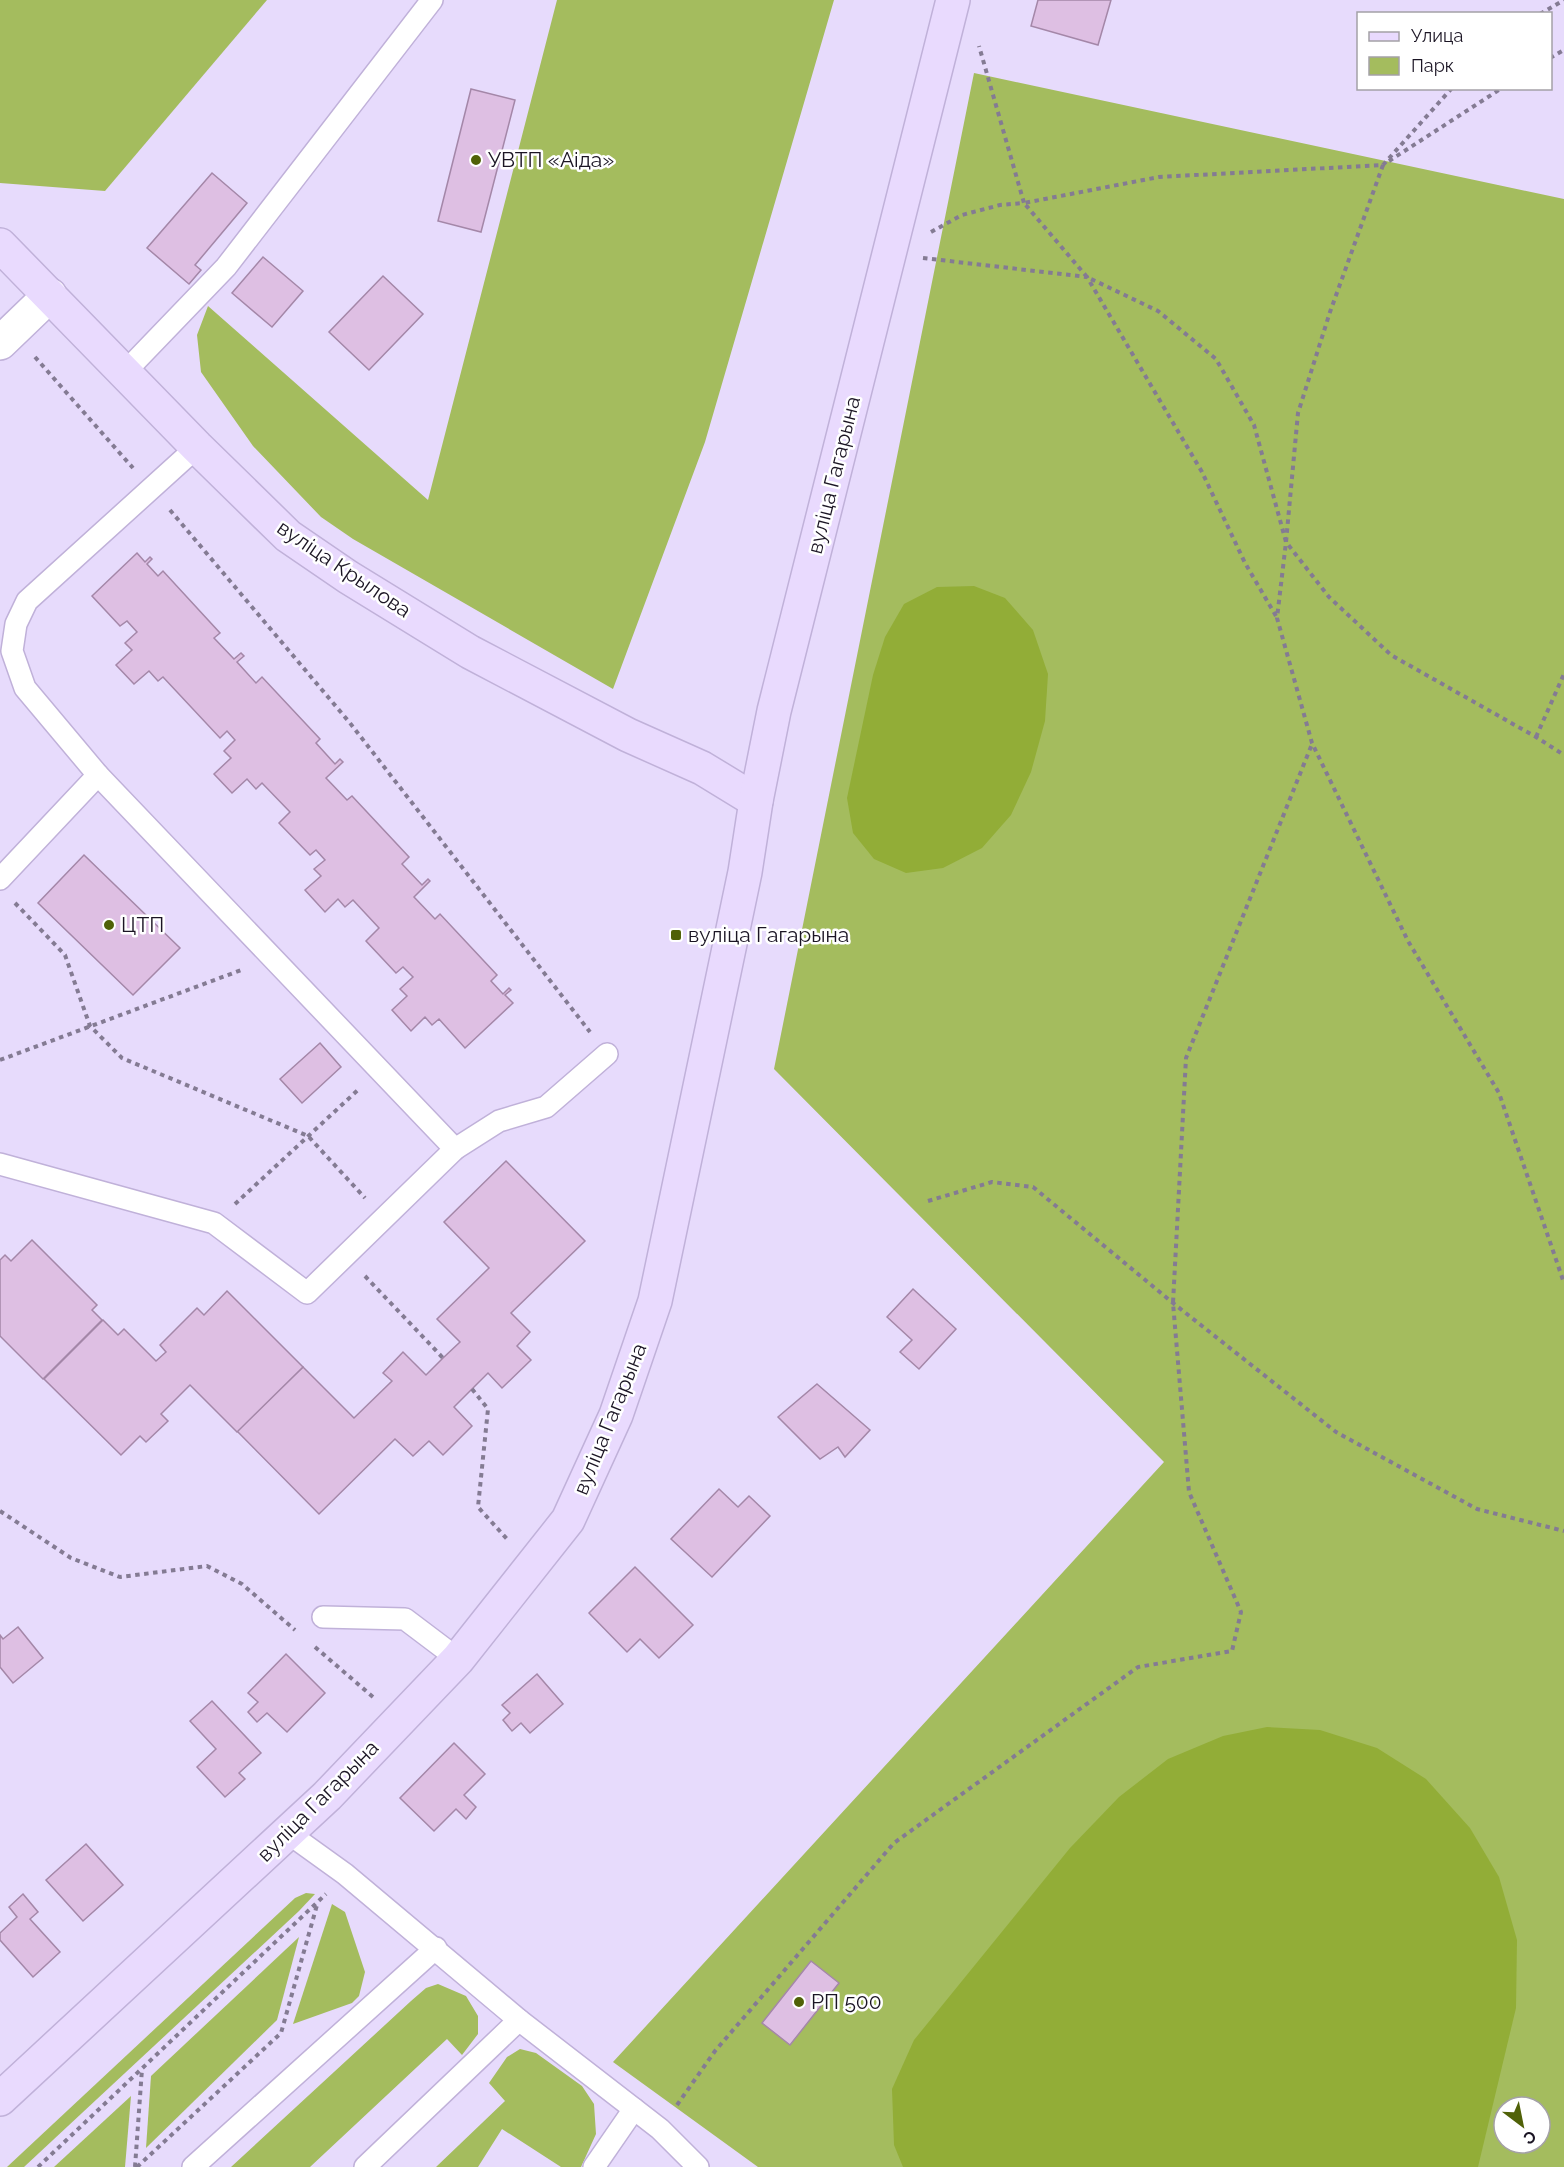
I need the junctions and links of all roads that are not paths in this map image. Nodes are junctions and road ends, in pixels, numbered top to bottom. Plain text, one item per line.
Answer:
1 (432, 0) edge
2 (953, 0) edge
3 (0, 245) edge
4 (50, 295) junction
5 (6, 337) edge
6 (125, 372) junction
7 (198, 447) junction
8 (98, 775) junction
9 (756, 801) junction
10 (4, 888) edge
11 (607, 1054) road end
12 (455, 1149) junction
13 (0, 1164) edge
14 (323, 1617) dead end
15 (459, 1659) junction
16 (288, 1833) junction
17 (436, 1948) junction
18 (519, 2020) junction
19 (0, 2099) edge
20 (634, 2109) junction
21 (193, 2167) edge
22 (365, 2167) edge
23 (594, 2167) edge
24 (698, 2167) edge

1 - 6 lane
2 - 9 main road, вуліца Гагарына
3 - 4 main road, вуліца Крылова
4 - 5 street
4 - 6 main road, вуліца Крылова
6 - 7 main road, вуліца Крылова
7 - 8 lane
7 - 9 main road, вуліца Крылова
8 - 10 lane
8 - 12 lane
9 - 15 main road, вуліца Гагарына
11 - 12 lane
12 - 13 lane
14 - 15 lane
15 - 16 main road, вуліца Гагарына
16 - 17 lane
16 - 19 main road, вуліца Гагарына
17 - 18 lane
17 - 21 lane
18 - 20 lane
18 - 22 lane
20 - 23 lane
20 - 24 lane

